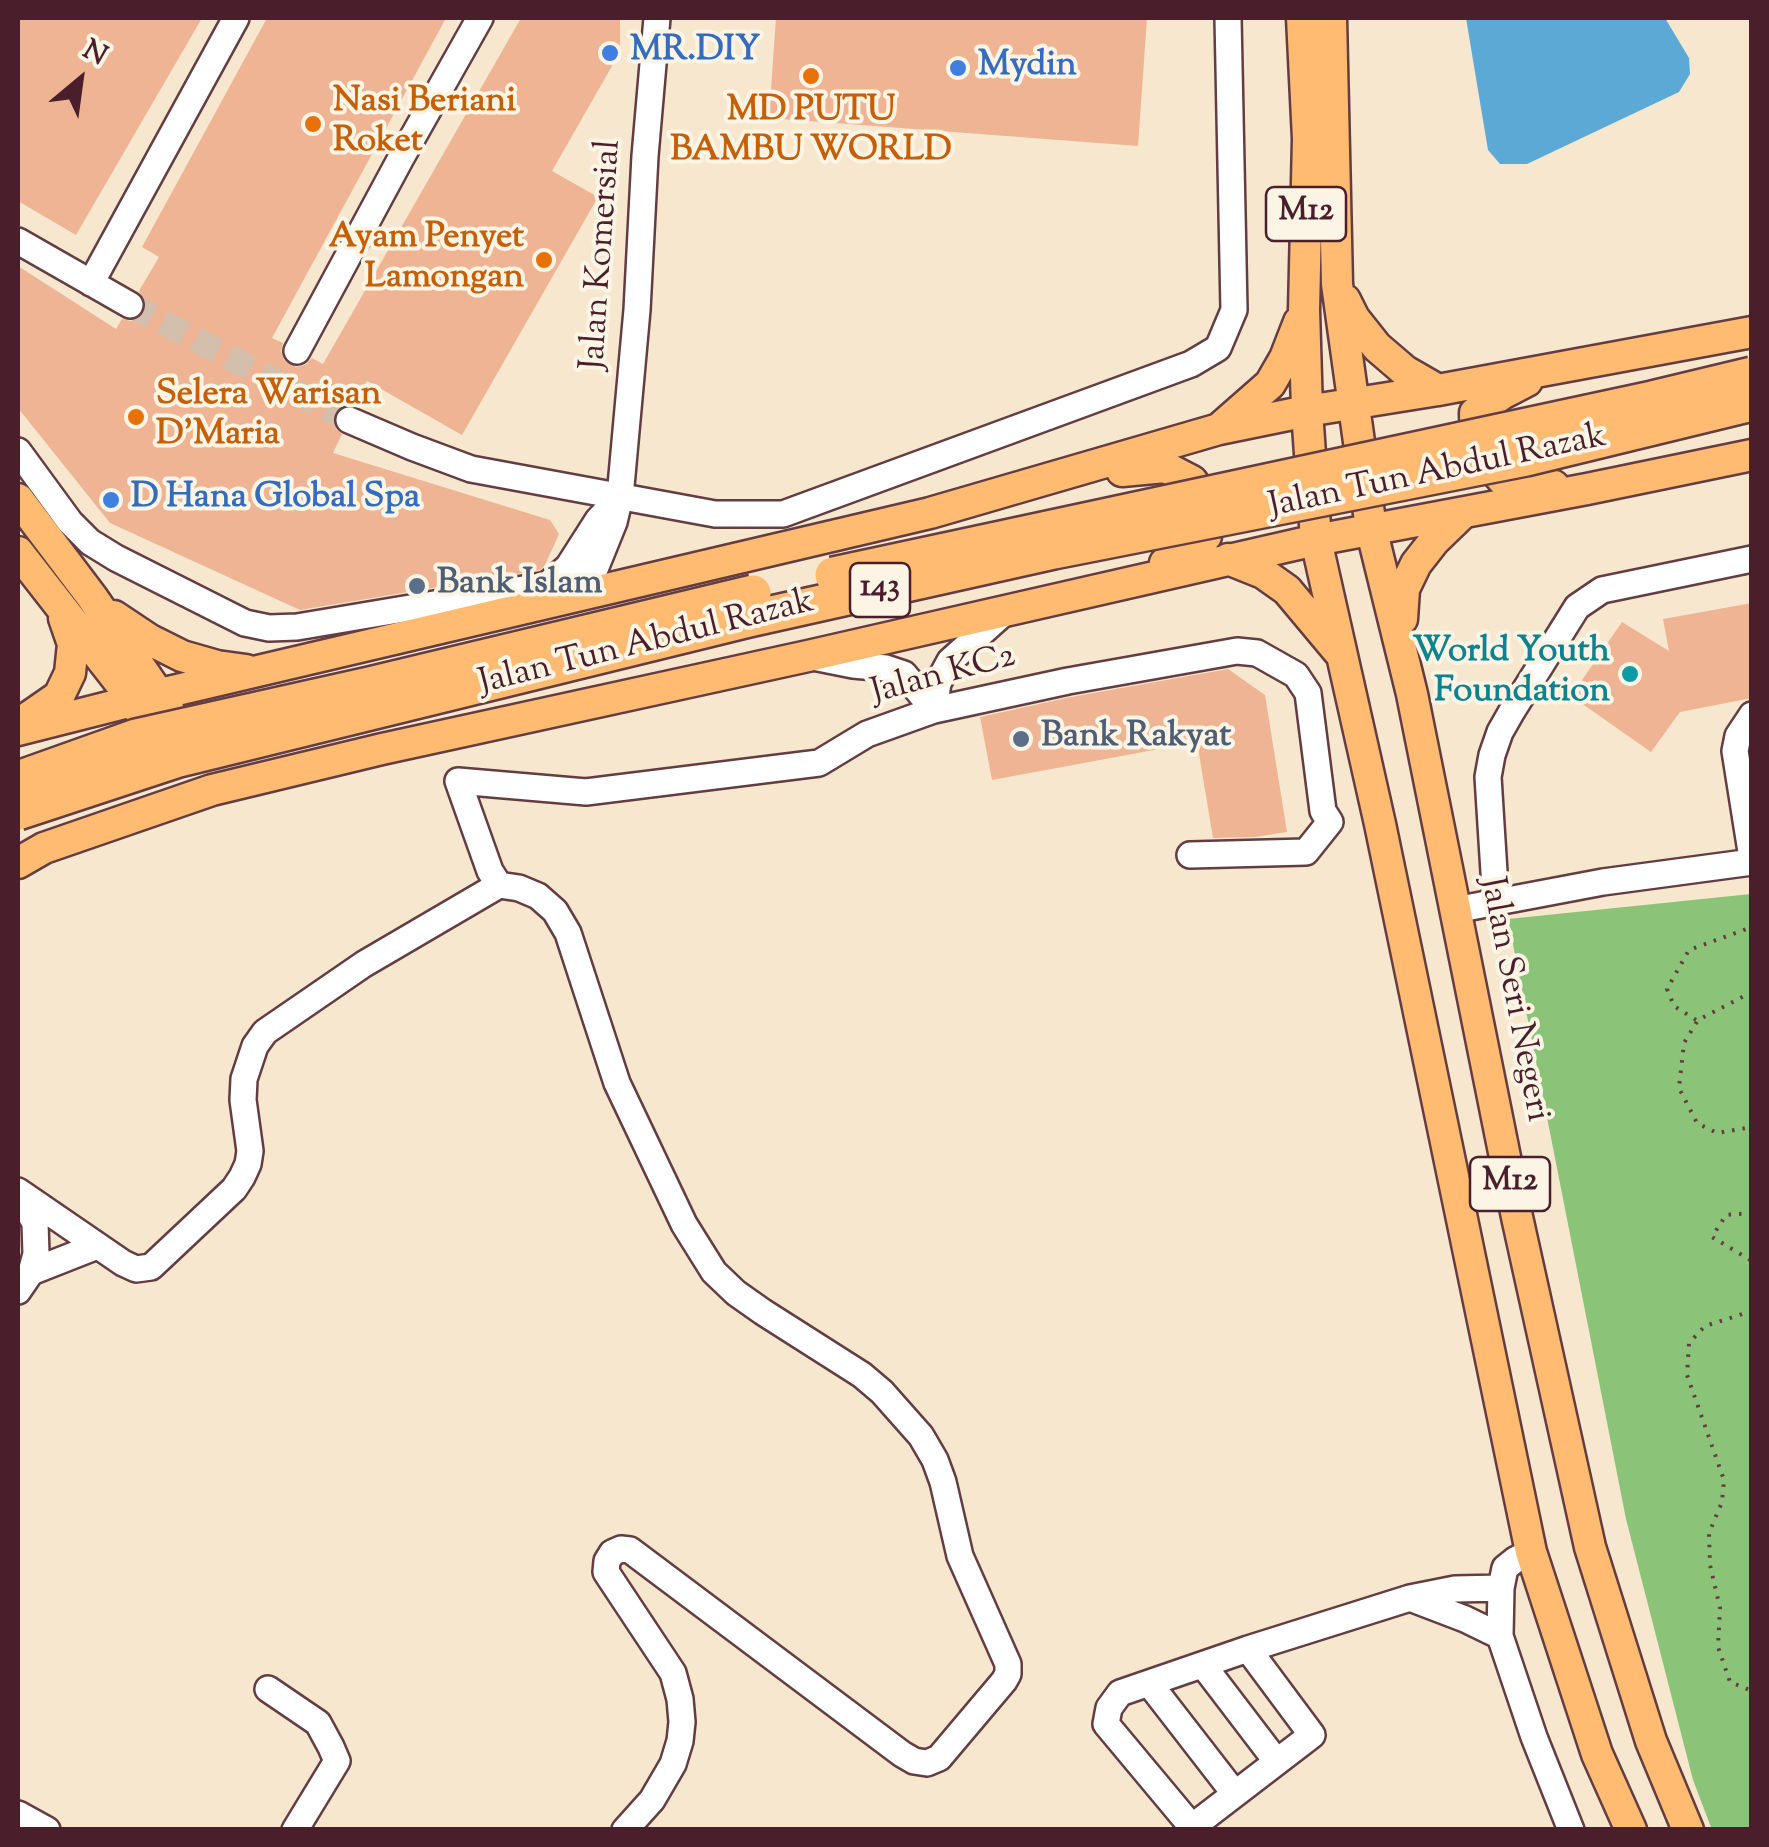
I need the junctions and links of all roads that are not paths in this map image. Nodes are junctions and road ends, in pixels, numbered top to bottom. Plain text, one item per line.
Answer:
1 (236, 18) edge
2 (480, 18) edge
3 (656, 18) edge
4 (1228, 18) edge
5 (1302, 18) edge
6 (1331, 18) edge
7 (18, 241) edge
8 (91, 283) junction
9 (1337, 284) junction
10 (130, 306) tunnel mouth
11 (1304, 310) junction
12 (1752, 332) edge
13 (298, 351) dead end
14 (1548, 370) junction
15 (1752, 375) edge
16 (1438, 390) junction
17 (1752, 403) edge
18 (1354, 404) junction
19 (1307, 411) junction
20 (349, 420) tunnel mouth
21 (1219, 429) junction
22 (18, 451) edge
23 (1752, 454) edge
24 (1049, 478) junction
25 (1586, 489) junction
26 (620, 497) junction
27 (18, 499) edge
28 (1462, 514) junction
29 (1371, 528) junction
30 (1316, 540) junction
31 (18, 552) edge
32 (1228, 559) junction
33 (1752, 559) edge
34 (1091, 590) junction
35 (92, 597) junction
36 (564, 600) junction
37 (1007, 610) junction
38 (62, 611) junction
39 (1400, 639) junction
40 (333, 654) junction
41 (808, 656) junction
42 (1343, 657) junction
43 (259, 672) junction
44 (147, 698) junction
45 (934, 710) junction
46 (1752, 715) edge
47 (18, 727) edge
48 (382, 749) junction
49 (18, 778) edge
50 (200, 794) junction
51 (18, 812) edge
52 (1190, 854) dead end
53 (1752, 860) edge
54 (18, 863) edge
55 (499, 885) junction
56 (1496, 904) junction
57 (1455, 910) junction
58 (18, 1192) edge
59 (97, 1246) junction
60 (24, 1281) edge
61 (1530, 1552) junction
62 (1502, 1588) junction
63 (1410, 1598) junction
64 (1500, 1636) junction
65 (1248, 1649) junction
66 (1203, 1665) junction
67 (1149, 1683) junction
68 (268, 1690) dead end
69 (1277, 1762) junction
70 (1235, 1794) junction
71 (18, 1814) edge
72 (47, 1830) edge
73 (295, 1830) edge
74 (625, 1830) edge
75 (1571, 1830) edge
76 (1631, 1830) edge
77 (1688, 1830) edge

1 - 8 street
2 - 13 street
3 - 26 street, Jalan Komersial
4 - 26 street
5 - 11 main road, M12
6 - 9 main road, M12
7 - 8 street
8 - 10 street
9 - 16 main road
9 - 18 main road, M12
11 - 19 main road, M12
11 - 21 main road
12 - 14 main road
14 - 16 main road
14 - 25 main road
15 - 49 highway, Jalan Tun Abdul Razak / 143, bridge
16 - 18 main road
17 - 51 highway, Jalan Tun Abdul Razak / 143, bridge
18 - 19 main road
18 - 29 main road, M12
19 - 21 main road
19 - 30 main road, M12
20 - 26 street
21 - 24 main road
22 - 26 street
23 - 25 main road
24 - 34 main road
24 - 36 main road
25 - 28 main road
26 - 36 street, Jalan Komersial
27 - 35 main road
28 - 29 main road
28 - 39 main road
29 - 30 main road
29 - 39 main road, Jalan Seri Negeri / M12
30 - 32 main road
30 - 42 main road, M12
31 - 38 main road
32 - 34 main road
32 - 42 main road
33 - 56 street
34 - 37 main road
35 - 43 main road
35 - 44 main road
36 - 40 main road
37 - 41 main road
37 - 45 street
38 - 44 main road
38 - 47 main road
39 - 57 main road, Jalan Seri Negeri / M12
40 - 43 main road
40 - 48 main road
41 - 45 street
41 - 48 main road
42 - 61 main road, M12
43 - 44 main road
44 - 47 main road
44 - 50 main road
45 - 52 street, Jalan KC2
45 - 55 street, Jalan KC2
46 - 53 street
48 - 50 main road
50 - 54 main road
53 - 56 street
55 - 59 street
55 - 74 street
56 - 57 street
57 - 77 main road, Jalan Seri Negeri / M12
58 - 59 street
58 - 60 street
59 - 60 street
61 - 62 street
61 - 76 main road, M12
62 - 63 street
62 - 64 street
63 - 64 street
63 - 65 street
64 - 75 street
65 - 66 street
65 - 69 street
66 - 67 street
66 - 69 street
67 - 70 street
67 - 70 street
68 - 73 street
69 - 70 street
71 - 72 street

